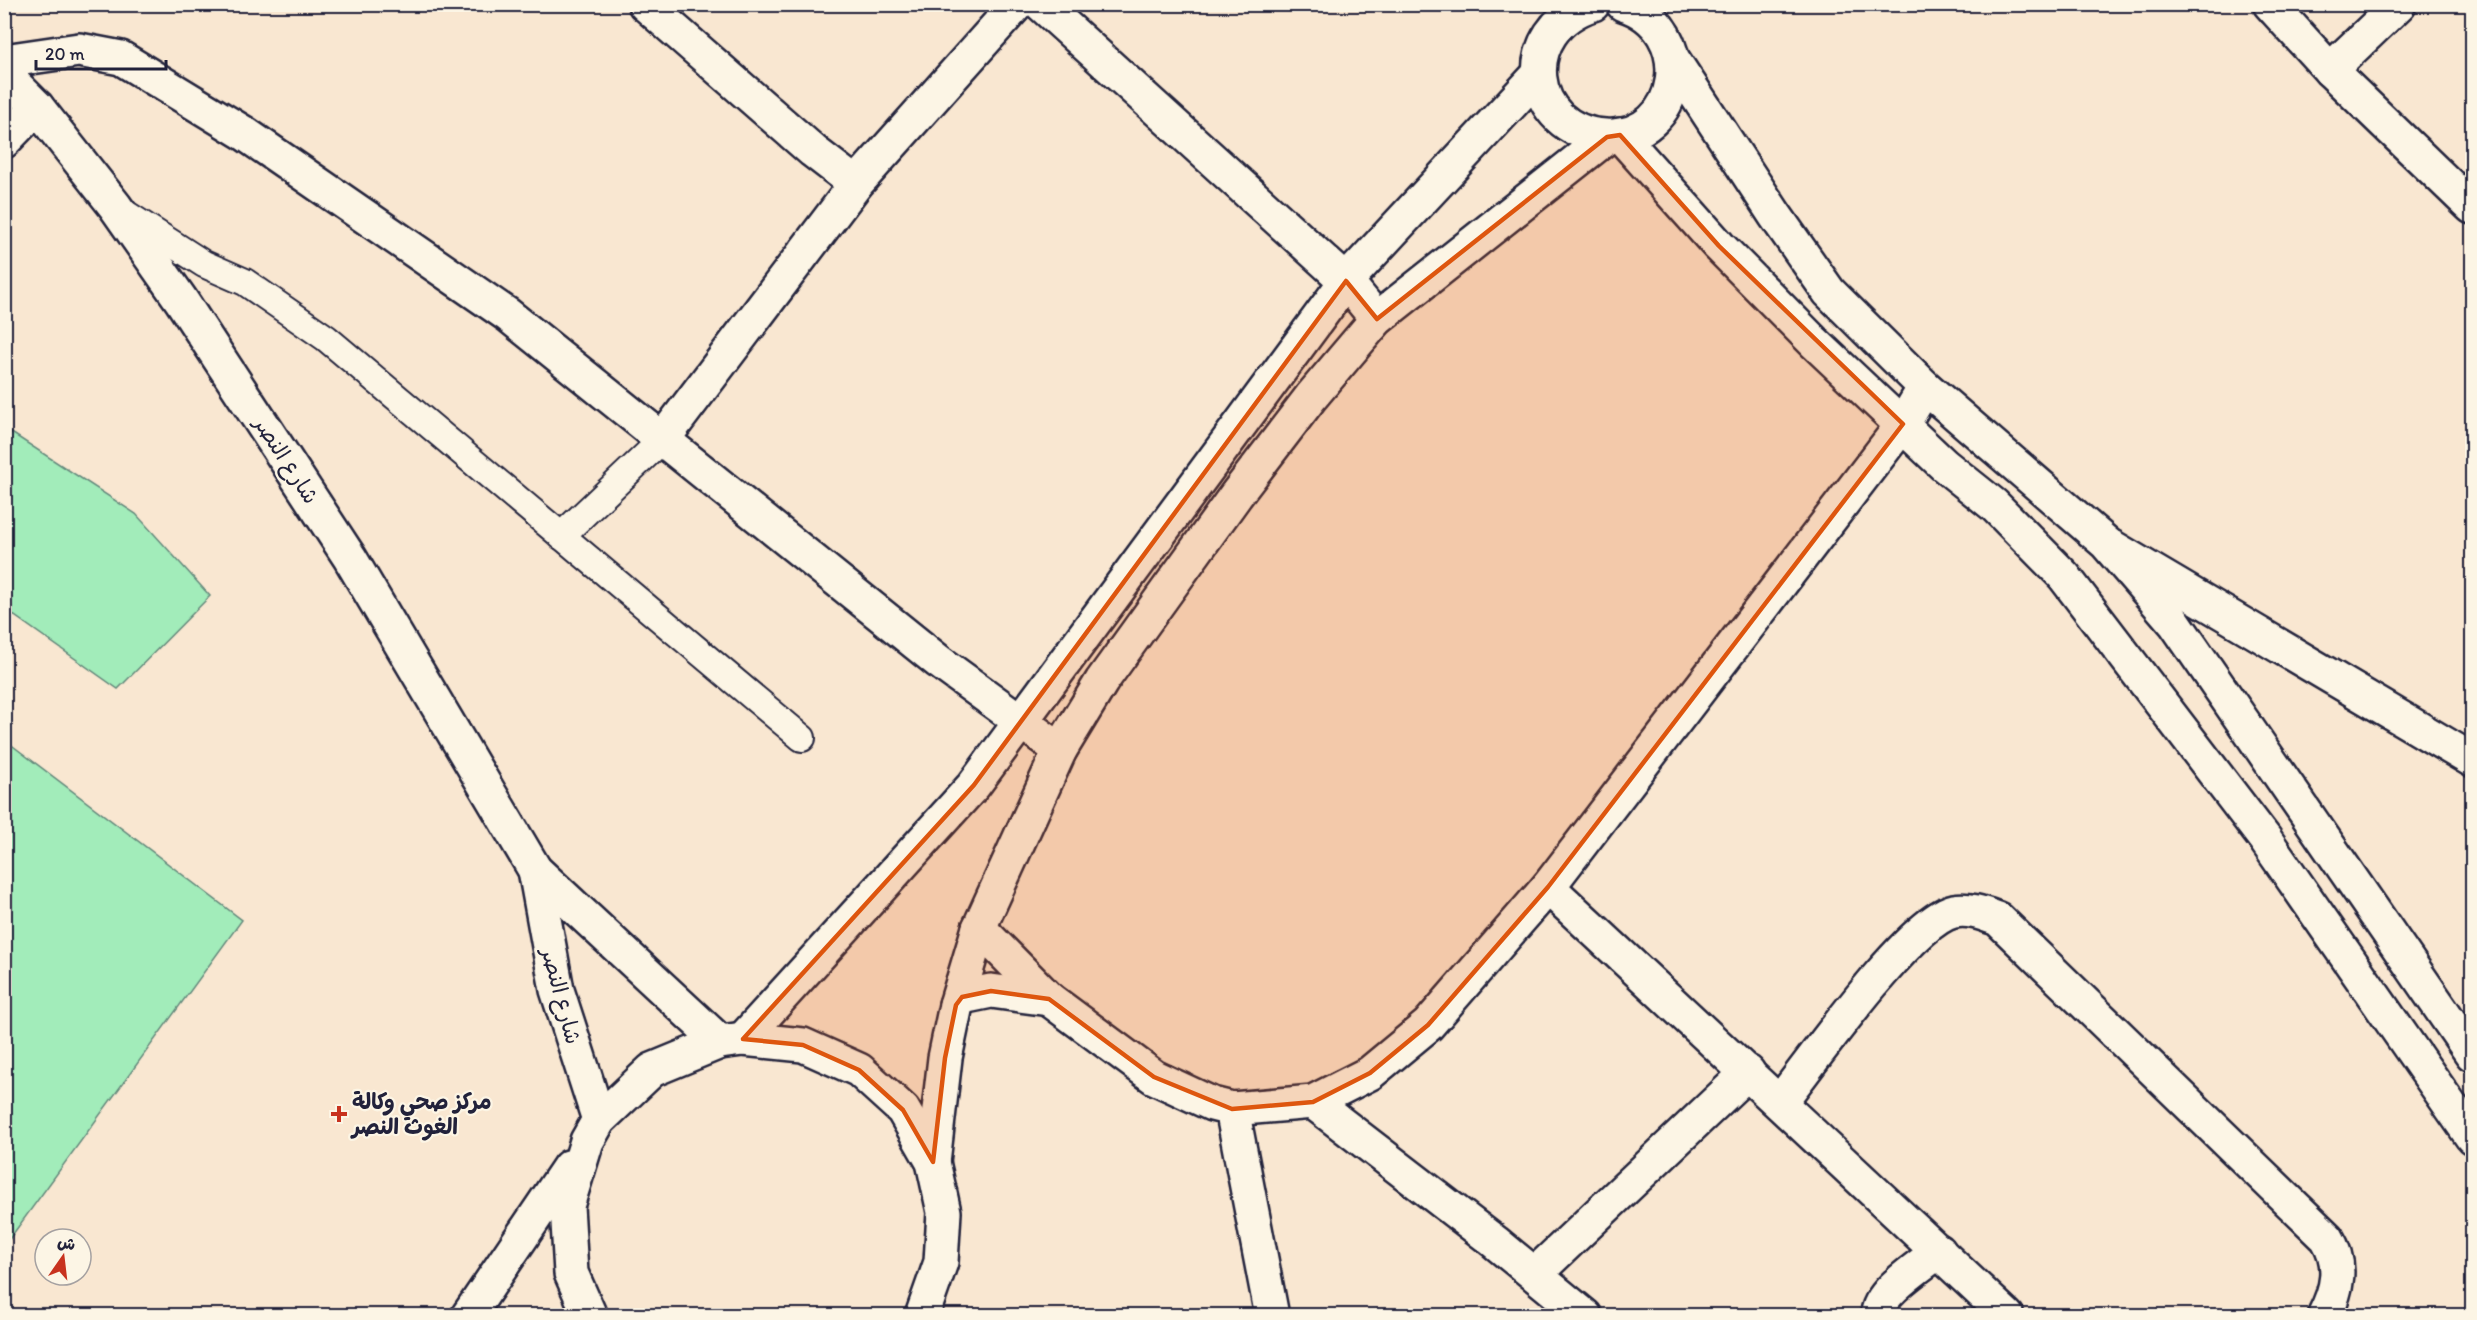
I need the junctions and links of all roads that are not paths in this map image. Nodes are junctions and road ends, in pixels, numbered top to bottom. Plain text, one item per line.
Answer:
1 (645, 4) edge
2 (1017, 4) edge
3 (1041, 4) edge
4 (1593, 4) edge
5 (2270, 4) edge
6 (2399, 4) edge
7 (1639, 9) edge
8 (1553, 16) edge
9 (4, 61) edge
10 (1674, 61) junction
11 (2330, 70) junction
12 (4, 74) edge
13 (1539, 74) junction
14 (37, 107) junction
15 (1614, 136) junction
16 (4, 141) edge
17 (856, 184) junction
18 (115, 206) junction
19 (2472, 207) edge
20 (1346, 281) junction
21 (1377, 319) junction
22 (1925, 387) junction
23 (1903, 424) junction
24 (663, 439) junction
25 (561, 536) junction
26 (2106, 543) junction
27 (1018, 722) junction
28 (802, 738) dead end
29 (1060, 750) junction
30 (2472, 760) edge
31 (535, 870) junction
32 (1548, 887) junction
33 (979, 928) junction
34 (1049, 999) junction
35 (956, 1005) junction
36 (732, 1041) junction
37 (2472, 1054) edge
38 (1748, 1072) junction
39 (1313, 1102) junction
40 (1780, 1102) junction
41 (1232, 1109) junction
42 (593, 1131) junction
43 (2472, 1137) edge
44 (933, 1162) junction
45 (1939, 1251) junction
46 (1535, 1274) junction
47 (925, 1314) edge
48 (468, 1316) edge
49 (590, 1316) edge
50 (1272, 1316) edge
51 (1585, 1316) edge
52 (1878, 1316) edge
53 (2007, 1316) edge
54 (2324, 1316) edge

1 - 17 street
2 - 17 street
3 - 20 street
4 - 8 street
5 - 11 street
6 - 11 street
7 - 10 street
8 - 13 street
9 - 24 street
10 - 15 street
10 - 22 street
11 - 19 street
12 - 14 street, شارع النصر
13 - 15 street
13 - 20 street
14 - 16 street
14 - 18 street, شارع النصر
15 - 21 street
15 - 23 street
17 - 24 street
18 - 25 lane
18 - 31 street, شارع النصر
20 - 21 street
20 - 27 street
21 - 29 street
22 - 23 street
22 - 26 street
23 - 32 street
23 - 43 street
24 - 25 lane
24 - 27 street
25 - 28 lane
26 - 30 street
26 - 37 street
27 - 29 street
27 - 36 street
29 - 33 street
31 - 36 street, شارع النصر
31 - 42 street, شارع النصر
32 - 38 street
32 - 39 street
33 - 34 street
33 - 35 street
34 - 35 street
34 - 41 street
35 - 44 street
36 - 42 street
36 - 44 street
38 - 40 street
38 - 46 street
39 - 41 street
39 - 46 street
40 - 45 street
40 - 54 street
41 - 50 street
42 - 48 street
42 - 49 street
44 - 47 street
45 - 52 street
45 - 53 street
46 - 51 street

